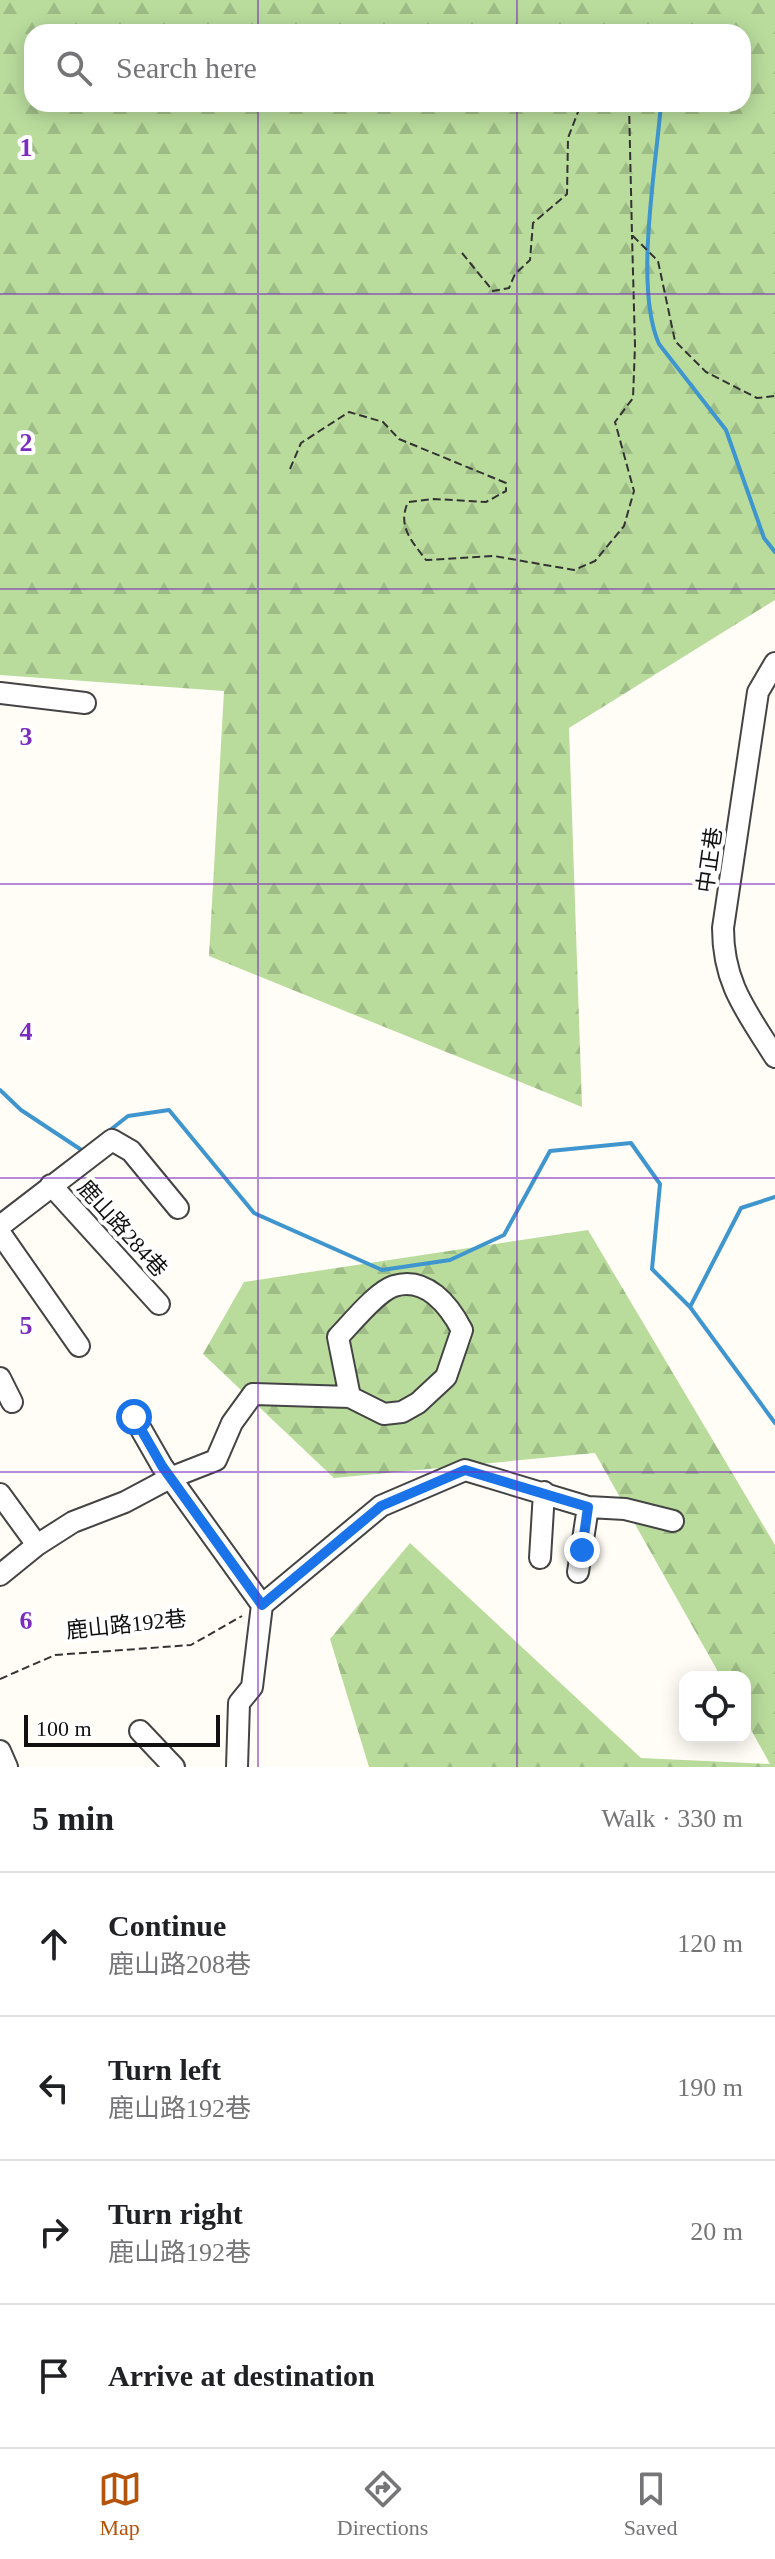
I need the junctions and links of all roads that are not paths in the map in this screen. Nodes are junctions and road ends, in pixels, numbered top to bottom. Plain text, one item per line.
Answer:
1 (775, 663) edge
2 (0, 693) edge
3 (85, 703) dead end
4 (775, 1057) edge
5 (51, 1185) junction
6 (178, 1208) dead end
7 (0, 1226) edge
8 (0, 1233) edge
9 (159, 1304) dead end
10 (79, 1346) dead end
11 (0, 1378) edge
12 (350, 1397) junction
13 (12, 1402) dead end
14 (134, 1417) dead end
15 (170, 1478) junction
16 (544, 1492) junction
17 (0, 1494) edge
18 (588, 1507) junction
19 (673, 1521) dead end
20 (37, 1545) junction
21 (540, 1558) dead end
22 (578, 1572) dead end
23 (0, 1575) edge
24 (262, 1605) junction
25 (140, 1731) dead end
26 (174, 1767) edge
27 (237, 1767) edge

1 - 4 street, 中正巷
2 - 3 street
5 - 6 street, 鹿山路284巷
5 - 7 street, 鹿山路284巷
5 - 9 street, 鹿山路284巷
8 - 10 street
11 - 13 street
12 - 12 street
12 - 15 street
14 - 15 street
15 - 20 street
15 - 24 street
16 - 18 street
16 - 21 street
16 - 24 street
17 - 20 street
18 - 19 street
18 - 22 street
20 - 23 street
24 - 27 street
25 - 26 street

